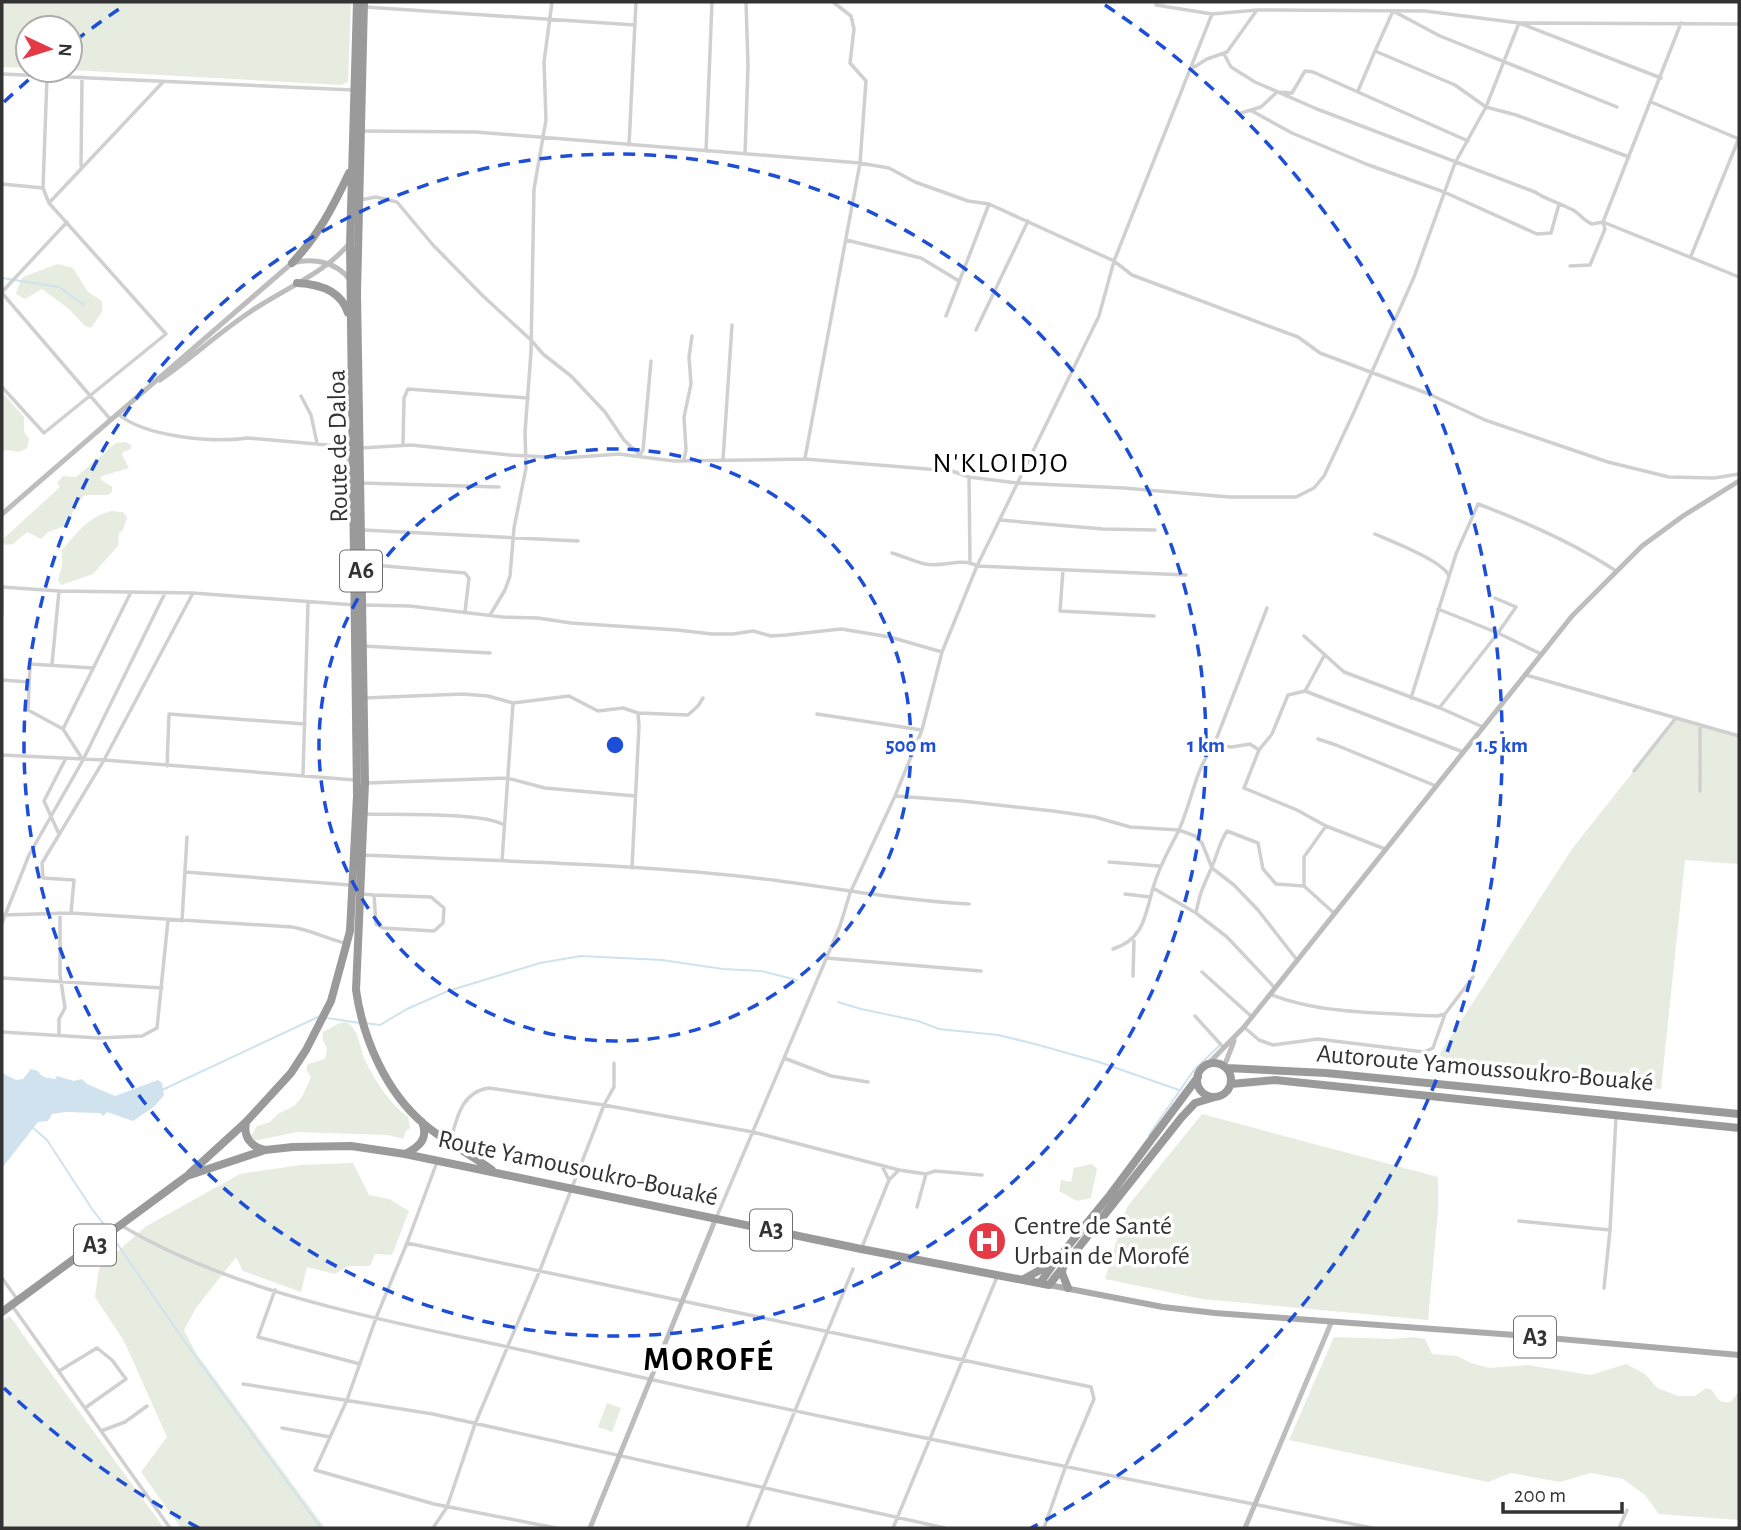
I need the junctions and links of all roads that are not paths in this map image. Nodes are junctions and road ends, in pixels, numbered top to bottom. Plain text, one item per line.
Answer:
1 (552, 2) edge
2 (636, 2) edge
3 (712, 2) edge
4 (746, 2) edge
5 (833, 2) edge
6 (362, 3) edge
7 (1156, 5) dead end
8 (1258, 10) junction
9 (1393, 10) junction
10 (1212, 13) junction
11 (550, 18) junction
12 (1520, 23) junction
13 (1681, 23) junction
14 (1739, 24) edge
15 (635, 25) junction
16 (1375, 51) junction
17 (1224, 54) junction
18 (1504, 61) junction
19 (1189, 70) junction
20 (84, 78) edge
21 (1661, 78) junction
22 (164, 81) junction
23 (47, 84) edge
24 (82, 84) edge
25 (354, 90) junction
26 (1358, 91) junction
27 (1277, 92) junction
28 (1651, 102) junction
29 (1486, 107) junction
30 (1617, 107) dead end
31 (1252, 111) junction
32 (1241, 113) dead end
33 (360, 131) junction
34 (544, 138) junction
35 (1739, 138) edge
36 (1468, 141) junction
37 (629, 145) junction
38 (706, 151) junction
39 (744, 154) junction
40 (1629, 157) junction
41 (860, 163) junction
42 (1455, 163) junction
43 (352, 168) junction
44 (81, 169) junction
45 (2, 184) edge
46 (43, 188) junction
47 (1444, 192) junction
48 (358, 201) junction
49 (49, 203) junction
50 (989, 204) junction
51 (1559, 204) junction
52 (1028, 221) junction
53 (67, 222) junction
54 (1603, 222) junction
55 (357, 234) junction
56 (846, 240) junction
57 (350, 244) junction
58 (1691, 257) junction
59 (1114, 261) junction
60 (292, 263) junction
61 (330, 264) junction
62 (1570, 266) dead end
63 (1739, 277) edge
64 (350, 279) junction
65 (959, 281) junction
66 (298, 283) junction
67 (2, 292) edge
68 (357, 293) junction
69 (946, 316) dead end
70 (350, 320) junction
71 (732, 325) dead end
72 (976, 330) dead end
73 (692, 337) dead end
74 (531, 340) junction
75 (651, 361) dead end
76 (1371, 372) junction
77 (154, 383) junction
78 (2, 387) edge
79 (301, 396) dead end
80 (91, 397) junction
81 (528, 398) junction
82 (118, 414) junction
83 (111, 420) junction
84 (317, 443) junction
85 (403, 445) junction
86 (359, 449) junction
87 (640, 455) junction
88 (527, 456) junction
89 (805, 459) junction
90 (684, 460) junction
91 (723, 460) junction
92 (352, 463) junction
93 (1739, 474) edge
94 (969, 477) junction
95 (1739, 481) edge
96 (360, 483) junction
97 (1017, 483) junction
98 (499, 487) dead end
99 (2, 514) edge
100 (1000, 520) junction
101 (361, 530) junction
102 (1155, 530) dead end
103 (1374, 534) dead end
104 (513, 538) junction
105 (578, 541) dead end
106 (892, 553) dead end
107 (970, 562) junction
108 (361, 564) junction
109 (977, 566) junction
110 (1063, 570) junction
111 (1616, 571) junction
112 (1186, 575) dead end
113 (1450, 578) junction
114 (59, 591) junction
115 (166, 593) junction
116 (193, 593) junction
117 (130, 594) junction
118 (1495, 598) dead end
119 (308, 602) junction
120 (358, 605) junction
121 (1267, 608) dead end
122 (1437, 608) junction
123 (465, 612) junction
124 (2, 614) edge
125 (490, 615) junction
126 (1154, 616) dead end
127 (1498, 633) junction
128 (1304, 636) dead end
129 (362, 646) junction
130 (942, 652) junction
131 (490, 653) dead end
132 (1541, 654) junction
133 (1324, 656) junction
134 (52, 664) junction
135 (93, 668) junction
136 (1524, 674) junction
137 (2, 680) edge
138 (29, 682) junction
139 (1305, 691) junction
140 (363, 698) junction
141 (703, 698) dead end
142 (1411, 698) junction
143 (513, 703) junction
144 (1440, 708) junction
145 (638, 713) junction
146 (817, 714) dead end
147 (1675, 719) junction
148 (305, 724) junction
149 (1700, 725) junction
150 (1483, 727) junction
151 (63, 729) junction
152 (922, 730) junction
153 (1739, 736) edge
154 (1318, 739) dead end
155 (1214, 745) junction
156 (1259, 750) junction
157 (1463, 752) junction
158 (2, 755) edge
159 (66, 758) junction
160 (83, 760) junction
161 (104, 760) junction
162 (167, 766) junction
163 (1633, 772) dead end
164 (303, 776) junction
165 (507, 778) junction
166 (361, 782) junction
167 (1436, 786) junction
168 (1700, 792) dead end
169 (635, 796) junction
170 (895, 796) junction
171 (363, 814) junction
172 (50, 817) junction
173 (504, 825) junction
174 (1326, 826) junction
175 (1179, 830) junction
176 (59, 834) junction
177 (187, 837) dead end
178 (1387, 849) junction
179 (362, 855) junction
180 (502, 862) junction
181 (1109, 862) dead end
182 (1159, 866) junction
183 (1212, 867) junction
184 (632, 868) junction
185 (185, 872) junction
186 (353, 886) junction
187 (1304, 886) junction
188 (1153, 888) junction
189 (850, 892) junction
190 (359, 894) junction
191 (1125, 894) dead end
192 (374, 895) junction
193 (1150, 897) junction
194 (969, 904) dead end
195 (60, 913) junction
196 (71, 913) junction
197 (1196, 913) junction
198 (1335, 914) junction
199 (4, 915) edge
200 (168, 920) junction
201 (183, 920) junction
202 (2, 923) edge
203 (1134, 939) junction
204 (352, 944) junction
205 (1113, 949) dead end
206 (826, 958) junction
207 (1297, 960) junction
208 (981, 971) dead end
209 (1202, 972) dead end
210 (1133, 976) dead end
211 (1473, 977) dead end
212 (2, 978) edge
213 (62, 981) junction
214 (162, 988) junction
215 (1275, 988) junction
216 (1270, 994) junction
217 (1445, 1014) junction
218 (1195, 1016) dead end
219 (1252, 1017) junction
220 (1244, 1027) junction
221 (2, 1032) edge
222 (59, 1035) junction
223 (1236, 1038) junction
224 (1224, 1048) junction
225 (784, 1058) junction
226 (614, 1063) dead end
227 (1206, 1066) junction
228 (1225, 1068) junction
229 (1198, 1077) junction
230 (868, 1083) dead end
231 (1231, 1084) junction
232 (1215, 1097) junction
233 (604, 1105) junction
234 (1616, 1115) junction
235 (1739, 1115) edge
236 (246, 1122) junction
237 (422, 1122) junction
238 (1739, 1128) edge
239 (753, 1132) junction
240 (450, 1142) junction
241 (265, 1150) junction
242 (405, 1154) junction
243 (438, 1160) junction
244 (882, 1165) junction
245 (899, 1170) junction
246 (495, 1172) junction
247 (926, 1174) junction
248 (982, 1175) dead end
249 (187, 1176) junction
250 (889, 1180) junction
251 (570, 1189) junction
252 (917, 1208) dead end
253 (716, 1218) junction
254 (1519, 1221) dead end
255 (122, 1226) junction
256 (1610, 1230) junction
257 (407, 1243) junction
258 (861, 1249) junction
259 (1059, 1263) junction
260 (853, 1269) dead end
261 (540, 1270) junction
262 (998, 1275) junction
263 (2, 1278) edge
264 (1022, 1280) junction
265 (1045, 1284) junction
266 (1604, 1288) dead end
267 (1068, 1289) junction
268 (275, 1290) junction
269 (682, 1302) junction
270 (15, 1303) junction
271 (2, 1312) edge
272 (376, 1318) junction
273 (1331, 1323) junction
274 (828, 1332) junction
275 (508, 1347) junction
276 (1739, 1355) edge
277 (962, 1360) junction
278 (361, 1364) junction
279 (59, 1371) junction
280 (649, 1380) junction
281 (243, 1384) dead end
282 (347, 1400) junction
283 (147, 1406) dead end
284 (85, 1408) junction
285 (795, 1410) junction
286 (475, 1424) junction
287 (282, 1428) dead end
288 (101, 1431) junction
289 (330, 1437) junction
290 (930, 1437) junction
291 (619, 1455) junction
292 (1065, 1468) junction
293 (763, 1488) junction
294 (1255, 1504) junction
295 (447, 1507) junction
296 (1627, 1510) dead end
297 (898, 1518) junction
298 (170, 1528) edge
299 (433, 1528) edge
300 (556, 1528) edge
301 (590, 1528) edge
302 (747, 1528) edge
303 (893, 1528) edge
304 (945, 1528) edge
305 (1044, 1528) edge
306 (1245, 1528) edge
307 (1373, 1528) edge
308 (1619, 1528) edge

1 - 11 street
2 - 15 street
3 - 38 street
4 - 39 street
5 - 41 street
6 - 11 street
6 - 25 highway, A6
6 - 33 highway, Route de Daloa / A6
7 - 10 street
8 - 9 street
8 - 10 street
8 - 17 street
9 - 12 street
9 - 16 street
9 - 18 street
10 - 19 street
11 - 15 street
11 - 34 street
12 - 13 street
12 - 18 street
12 - 21 street
13 - 14 street
13 - 21 street
15 - 37 street
16 - 26 street
16 - 29 street
17 - 19 street
17 - 27 street
18 - 29 street
18 - 30 street
19 - 59 street
20 - 22 street
21 - 28 street
22 - 25 street
22 - 44 street
23 - 46 street
24 - 44 street
25 - 43 highway, A6
26 - 27 street
26 - 36 street
27 - 31 street
27 - 42 street
28 - 35 street
28 - 40 street
29 - 36 street
29 - 40 street
31 - 32 street
31 - 47 street
33 - 34 street
33 - 48 highway, Route de Daloa / A6
34 - 37 street
34 - 74 street
35 - 58 street
36 - 42 street
37 - 38 street
38 - 39 street
39 - 41 street
40 - 54 street
41 - 50 street
41 - 56 street
42 - 47 street
42 - 51 street
43 - 57 highway, Route de Daloa / A6
43 - 60 highway
44 - 49 street
45 - 46 street
46 - 49 street
47 - 51 street
47 - 76 street
48 - 55 highway, Route de Daloa / A6
48 - 74 street
49 - 53 street
50 - 52 street
50 - 65 street
51 - 54 street
52 - 59 street
52 - 72 street
53 - 67 street
53 - 80 street
54 - 58 street
54 - 62 street
55 - 57 street
55 - 68 highway, Route de Daloa / A6
56 - 65 street
56 - 89 street
57 - 61 street
57 - 64 highway, Route de Daloa / A6
58 - 63 street
59 - 76 street
59 - 97 street
60 - 61 street
60 - 77 street
61 - 64 street
61 - 66 street
64 - 68 street
64 - 70 highway, Route de Daloa / A6
65 - 69 street
66 - 70 highway
66 - 77 street
67 - 80 street
68 - 86 highway, Route de Daloa / A6
70 - 92 highway, Route de Daloa / A6
71 - 91 street
73 - 90 street
74 - 81 street
74 - 87 street
75 - 87 street
76 - 93 street
76 - 97 street
77 - 82 street
78 - 80 street
79 - 84 street
80 - 83 street
81 - 85 street
81 - 88 street
82 - 83 street
82 - 84 street
83 - 99 street
84 - 92 street
85 - 86 street
85 - 88 street
86 - 96 highway, Route de Daloa / A6
87 - 88 street
87 - 90 street
88 - 104 street
89 - 91 street
89 - 94 street
90 - 91 street
92 - 120 highway, Route de Daloa / A6
94 - 97 street
94 - 107 street
95 - 111 street
96 - 98 street
96 - 101 highway, Route de Daloa / A6
97 - 100 street
100 - 102 street
100 - 109 street
101 - 104 street
101 - 108 highway, Route de Daloa / A6
103 - 113 street
104 - 105 street
104 - 125 street
106 - 107 street
107 - 109 street
108 - 120 highway, Route de Daloa / A6
108 - 123 street
109 - 110 street
109 - 130 street
110 - 112 street
110 - 126 street
111 - 113 street
111 - 132 street
113 - 122 street
114 - 117 street
114 - 124 street
114 - 134 street
115 - 116 street
115 - 117 street
115 - 160 street
116 - 119 street
116 - 161 street
117 - 135 street
118 - 127 street
119 - 120 street
119 - 148 street
120 - 123 street
120 - 129 highway, Route de Daloa / A6
120 - 166 highway, Route de Daloa / A6
121 - 155 street
122 - 127 street
122 - 142 street
123 - 125 street
125 - 130 street
127 - 132 street
127 - 144 street
128 - 133 street
129 - 131 street
129 - 140 highway, Route de Daloa / A6
130 - 152 street
132 - 136 street
133 - 139 street
133 - 142 street
134 - 135 street
134 - 138 street
135 - 151 street
136 - 147 street
136 - 150 street
137 - 138 street
138 - 151 street
139 - 156 street
139 - 157 street
140 - 143 street
140 - 166 highway, Route de Daloa / A6
141 - 145 street
142 - 144 street
143 - 145 street
143 - 165 street
144 - 150 street
145 - 169 street
146 - 152 street
147 - 149 street
147 - 163 street
148 - 162 street
148 - 164 street
149 - 153 street
149 - 168 street
150 - 157 street
151 - 160 street
152 - 170 street
154 - 167 street
155 - 156 street
155 - 175 street
156 - 174 street
157 - 167 street
158 - 159 street
159 - 160 street
159 - 172 street
160 - 161 street
160 - 172 street
161 - 162 street
161 - 176 street
162 - 164 street
164 - 166 street
165 - 166 street
165 - 169 street
165 - 173 street
166 - 171 highway, Route de Daloa / A6
166 - 186 highway, Route de Daloa / A6
167 - 178 street
169 - 184 street
170 - 175 street
170 - 189 street
171 - 173 street
171 - 179 highway, Route de Daloa / A6
172 - 176 street
172 - 199 street
173 - 180 street
174 - 178 street
174 - 187 street
175 - 182 street
175 - 183 street
176 - 196 street
177 - 185 street
178 - 198 street
179 - 180 street
179 - 190 highway, Route de Daloa / A6
180 - 184 street
181 - 182 street
182 - 188 street
183 - 187 street
183 - 197 street
183 - 207 street
184 - 189 street
185 - 186 street
185 - 201 street
186 - 204 highway, Route de Daloa / A6
187 - 198 street
188 - 193 street
188 - 197 street
189 - 194 street
189 - 206 street
190 - 192 street
190 - 204 highway, Route de Daloa / A6
191 - 193 street
192 - 192 street
193 - 203 street
195 - 196 street
195 - 199 street
195 - 213 street
196 - 200 street
197 - 215 street
198 - 207 street
199 - 202 street
200 - 201 street
200 - 214 street
201 - 204 street
203 - 205 street
203 - 210 street
204 - 236 highway, A6
204 - 237 highway, Route de Daloa / A6
206 - 208 street
206 - 225 street
207 - 215 street
209 - 219 street
211 - 217 street
212 - 213 street
213 - 214 street
213 - 222 street
214 - 222 street
215 - 216 street
216 - 217 street
216 - 219 street
217 - 220 street
218 - 224 street
219 - 220 street
220 - 223 street
221 - 222 street
223 - 224 street
223 - 228 street
224 - 227 street
225 - 230 street
225 - 239 street
226 - 233 street
227 - 228 highway
227 - 229 highway
228 - 231 highway
228 - 235 highway, Autoroute Yamoussoukro-Bouaké
229 - 232 highway
229 - 259 highway
231 - 232 highway
231 - 234 highway, Autoroute Yamoussoukro-Bouaké
232 - 259 highway
233 - 239 street
233 - 240 street
233 - 251 street
234 - 238 highway, Autoroute Yamoussoukro-Bouaké
234 - 256 street
236 - 241 highway
236 - 249 highway, A6
237 - 240 highway, A6
237 - 242 highway
239 - 244 street
239 - 253 street
240 - 246 highway, A6
241 - 242 highway, A3
241 - 249 highway, A3
242 - 243 highway, Route Yamousoukro-Bouaké / A3
243 - 246 highway, Route Yamousoukro-Bouaké / A3
243 - 257 street
244 - 245 street
244 - 250 street
245 - 247 street
245 - 250 street
246 - 251 highway, Route Yamousoukro-Bouaké / A3
247 - 248 street
247 - 252 street
249 - 255 highway, A3
250 - 258 street
251 - 253 highway, Route Yamousoukro-Bouaké / A3
251 - 261 street
253 - 258 highway, Route Yamousoukro-Bouaké / A3
253 - 269 street
254 - 256 street
255 - 268 street
255 - 270 highway, A3
256 - 266 street
257 - 261 street
257 - 272 street
258 - 262 highway, Route Yamousoukro-Bouaké / A3
259 - 264 highway
259 - 265 highway
259 - 267 highway
260 - 274 street
261 - 269 street
261 - 275 street
262 - 264 highway, Route Yamousoukro-Bouaké / A3
262 - 277 street
263 - 270 street
264 - 265 highway, Route Yamousoukro-Bouaké / A3
265 - 267 main road, Route Yamousoukro-Bouaké / A3
267 - 273 main road, Route Yamousoukro-Bouaké / A3
268 - 272 street
268 - 278 street
269 - 274 street
269 - 280 street
270 - 271 highway, A3
270 - 279 street
272 - 275 street
272 - 278 street
273 - 276 main road, Route Yamousoukro-Bouaké / A3
273 - 294 street
274 - 277 street
274 - 285 street
275 - 280 street
275 - 286 street
277 - 290 street
277 - 292 street
278 - 282 street
279 - 284 street
279 - 284 street
280 - 285 street
280 - 291 street
281 - 282 street
282 - 286 street
282 - 289 street
283 - 288 street
284 - 288 street
285 - 290 street
285 - 293 street
286 - 291 street
286 - 295 street
287 - 289 street
288 - 298 street
289 - 295 street
290 - 292 street
290 - 297 street
291 - 293 street
291 - 301 street
292 - 294 street
292 - 305 street
293 - 297 street
293 - 302 street
294 - 306 street
294 - 307 street
295 - 299 street
295 - 300 street
296 - 308 street
297 - 303 street
297 - 304 street

